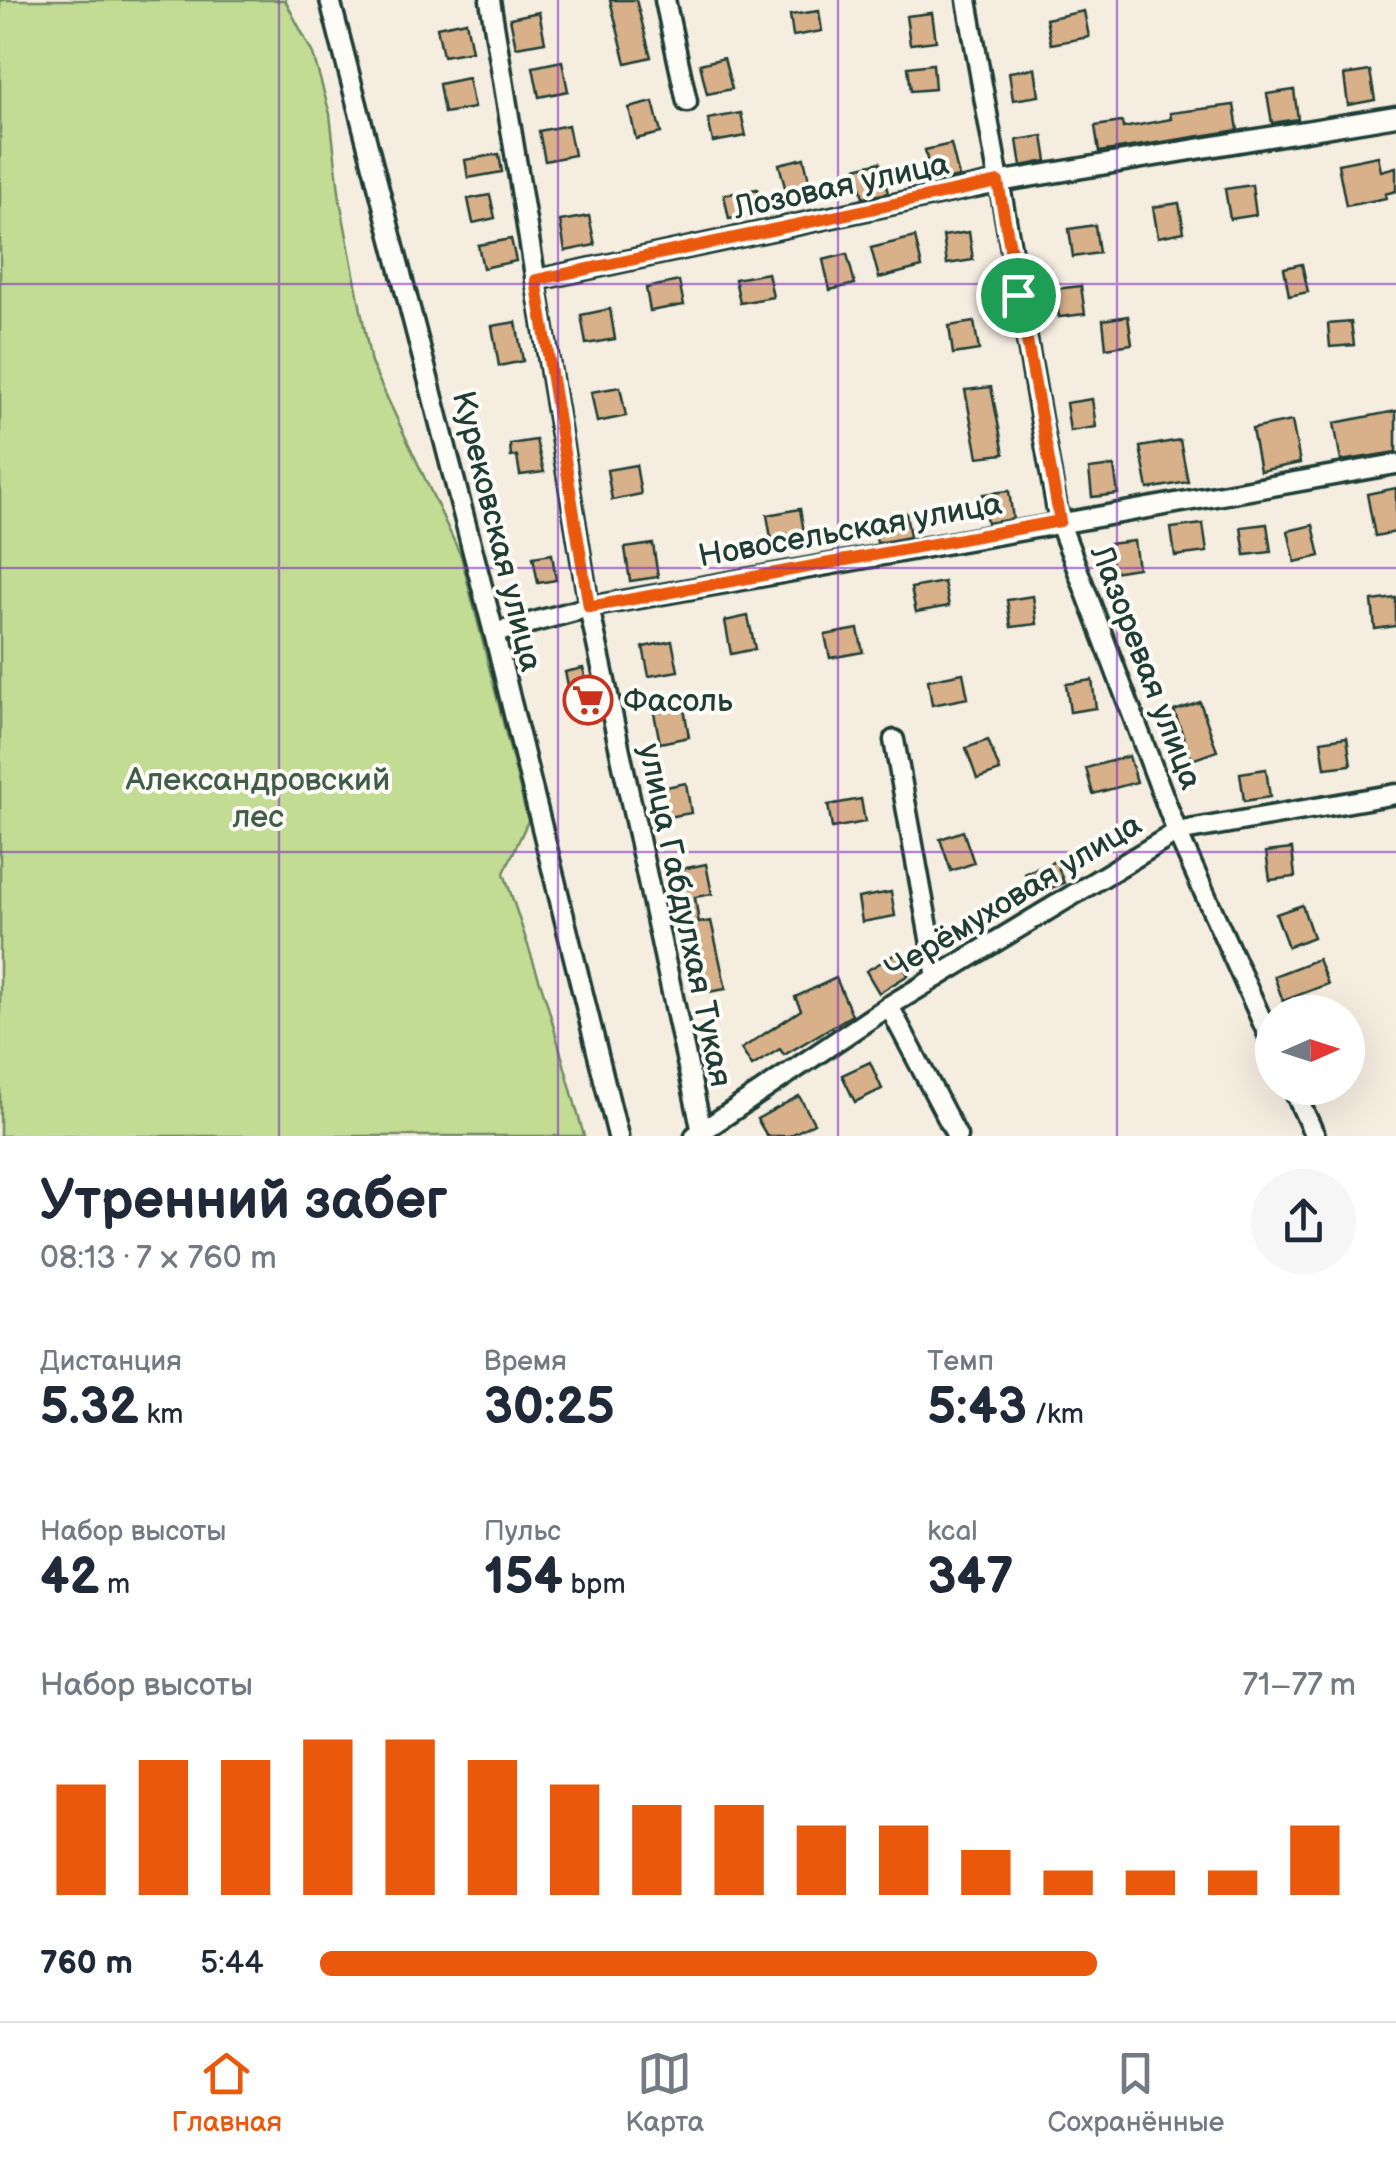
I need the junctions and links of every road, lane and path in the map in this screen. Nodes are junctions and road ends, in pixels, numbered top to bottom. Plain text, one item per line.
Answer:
1 (330, 0) edge
2 (490, 0) edge
3 (665, 0) edge
4 (967, 0) edge
5 (688, 102) dead end
6 (1396, 116) edge
7 (998, 182) junction
8 (536, 280) junction
9 (1396, 464) edge
10 (1060, 521) junction
11 (589, 607) junction
12 (494, 633) junction
13 (894, 740) dead end
14 (1396, 794) edge
15 (1177, 832) junction
16 (937, 977) junction
17 (1255, 1005) edge
18 (889, 1006) junction
19 (1301, 1105) edge
20 (699, 1134) edge
21 (618, 1136) edge
22 (956, 1136) edge
23 (1315, 1136) edge

1 - 12 street, Курековская улица
2 - 8 street, улица Габдулхая Тукая
3 - 5 street
4 - 7 street, Лазоревая улица
6 - 7 street, Лозовая улица
7 - 8 street, Лозовая улица
7 - 10 street, Лазоревая улица
8 - 11 street, улица Габдулхая Тукая
9 - 10 street, Новосельская улица
10 - 11 street, Новосельская улица
10 - 15 street, Лазоревая улица
11 - 12 street, Новосельская улица
11 - 20 street, улица Габдулхая Тукая
12 - 21 street, Курековская улица
13 - 16 street
14 - 15 street, Черёмуховая улица
15 - 16 street, Черёмуховая улица
15 - 17 street, Лазоревая улица
16 - 18 street, Черёмуховая улица
18 - 20 street, Черёмуховая улица
18 - 22 street
19 - 23 street

